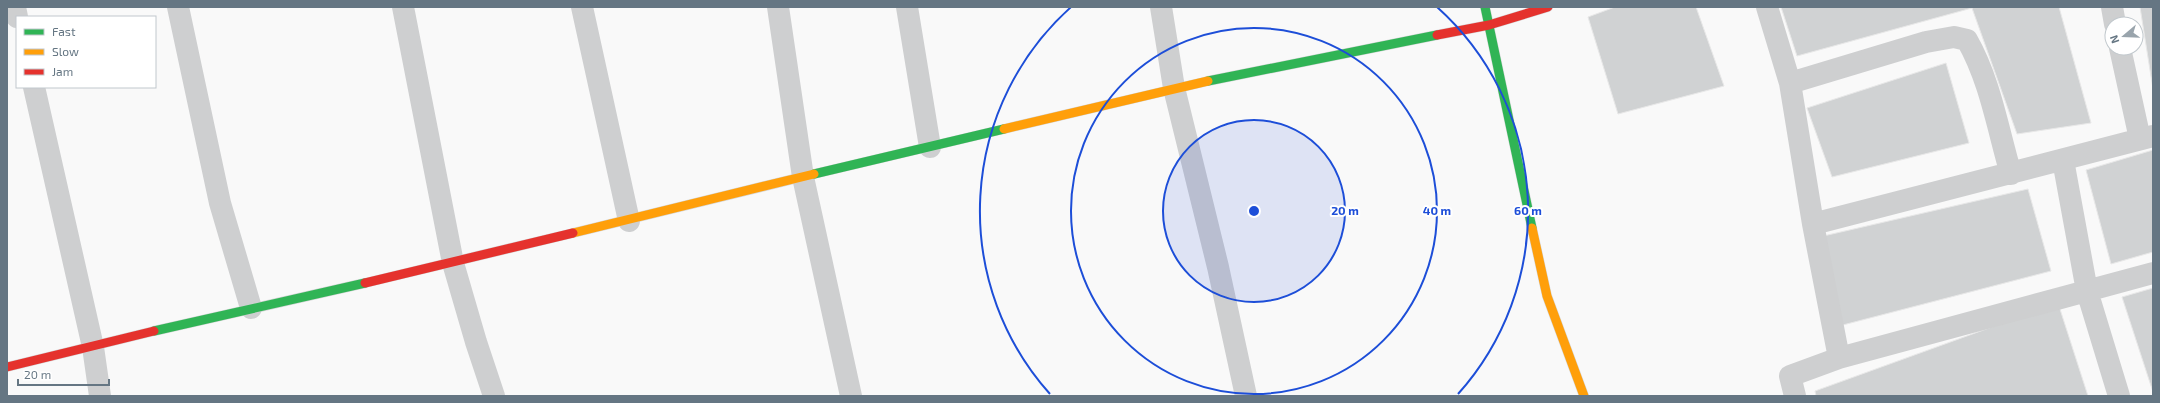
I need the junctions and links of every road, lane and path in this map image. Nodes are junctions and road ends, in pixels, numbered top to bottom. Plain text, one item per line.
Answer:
1 (178, 7) edge
2 (403, 7) edge
3 (582, 7) edge
4 (778, 7) edge
5 (907, 7) edge
6 (1161, 7) edge
7 (1485, 7) edge
8 (1548, 7) edge
9 (1767, 7) edge
10 (1489, 25) junction
11 (2122, 56) edge
12 (1790, 83) junction
13 (34, 88) edge
14 (1174, 88) junction
15 (2147, 138) edge
16 (930, 147) junction
17 (2064, 160) junction
18 (2011, 174) junction
19 (803, 177) junction
20 (629, 221) junction
21 (1813, 224) junction
22 (453, 264) junction
23 (2153, 273) edge
24 (2087, 291) junction
25 (251, 308) junction
26 (93, 347) junction
27 (1839, 358) junction
28 (7, 367) edge
29 (100, 396) edge
30 (494, 396) edge
31 (851, 396) edge
32 (1246, 396) edge
33 (1584, 396) edge
34 (1795, 396) edge
35 (2118, 396) edge

1 - 25 street
2 - 22 street
3 - 20 street
4 - 19 street
5 - 16 street
6 - 14 street
7 - 10 street
8 - 10 street
9 - 12 street
10 - 14 street
10 - 33 street
11 - 15 street
12 - 18 street
12 - 21 street
13 - 26 street
14 - 16 street
14 - 32 street
15 - 17 street
16 - 19 street
17 - 18 street
17 - 24 street
18 - 21 street
19 - 20 street
19 - 31 street
20 - 22 street
21 - 27 street
22 - 25 street
22 - 30 street
23 - 24 street
24 - 27 street
24 - 35 street
25 - 26 street
26 - 28 street
26 - 29 street
27 - 34 street

